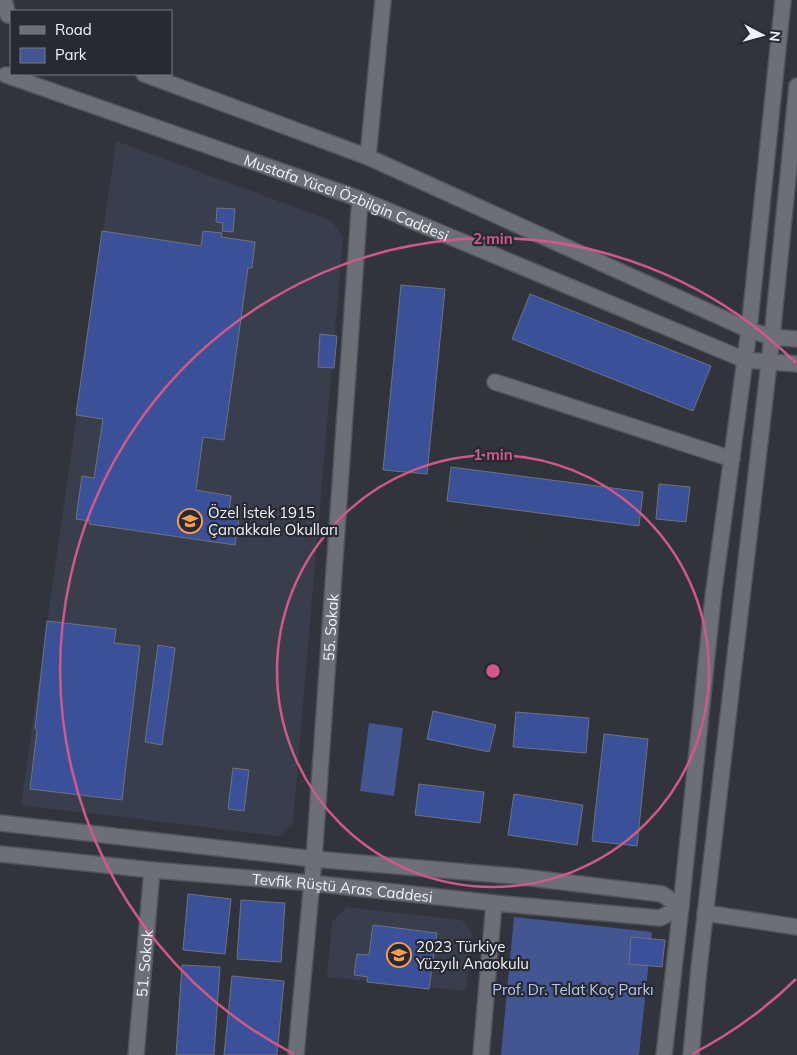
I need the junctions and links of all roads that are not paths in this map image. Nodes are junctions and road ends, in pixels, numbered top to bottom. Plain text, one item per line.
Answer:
1 (4, 0) edge
2 (383, 0) edge
3 (783, 0) edge
4 (6, 14) edge
5 (6, 74) edge
6 (147, 75) edge
7 (797, 86) edge
8 (368, 157) junction
9 (360, 199) junction
10 (749, 330) junction
11 (772, 337) junction
12 (797, 339) edge
13 (745, 360) junction
14 (769, 362) junction
15 (797, 364) edge
16 (495, 382) dead end
17 (732, 459) junction
18 (0, 823) edge
19 (0, 854) edge
20 (314, 859) junction
21 (152, 870) junction
22 (311, 883) junction
23 (494, 903) junction
24 (681, 907) junction
25 (705, 913) junction
26 (797, 927) edge
27 (136, 1055) edge
28 (296, 1055) edge
29 (481, 1055) edge
30 (664, 1055) edge
31 (690, 1055) edge

1 - 4 street
2 - 8 street
3 - 10 street
5 - 9 street, Mustafa Yücel Özbilgin Caddesi
6 - 8 street
7 - 11 street
8 - 10 street
9 - 13 street, Mustafa Yücel Özbilgin Caddesi
9 - 20 street, 55. Sokak
10 - 11 street
10 - 13 street
11 - 12 street
11 - 14 street
13 - 14 street, Mustafa Yücel Özbilgin Caddesi
13 - 17 street
14 - 15 street, Mustafa Yücel Özbilgin Caddesi
14 - 25 street
16 - 17 street
17 - 24 street
18 - 20 street, Tevfik Rüştü Aras Caddesi
19 - 21 street, Tevfik Rüştü Aras Caddesi
20 - 22 street, 55. Sokak
20 - 24 street, Tevfik Rüştü Aras Caddesi
21 - 22 street, Tevfik Rüştü Aras Caddesi
21 - 27 street, 51. Sokak
22 - 23 street, Tevfik Rüştü Aras Caddesi
22 - 28 street, 55. Sokak
23 - 24 street, Tevfik Rüştü Aras Caddesi
23 - 29 street
24 - 30 street
25 - 26 street
25 - 31 street

